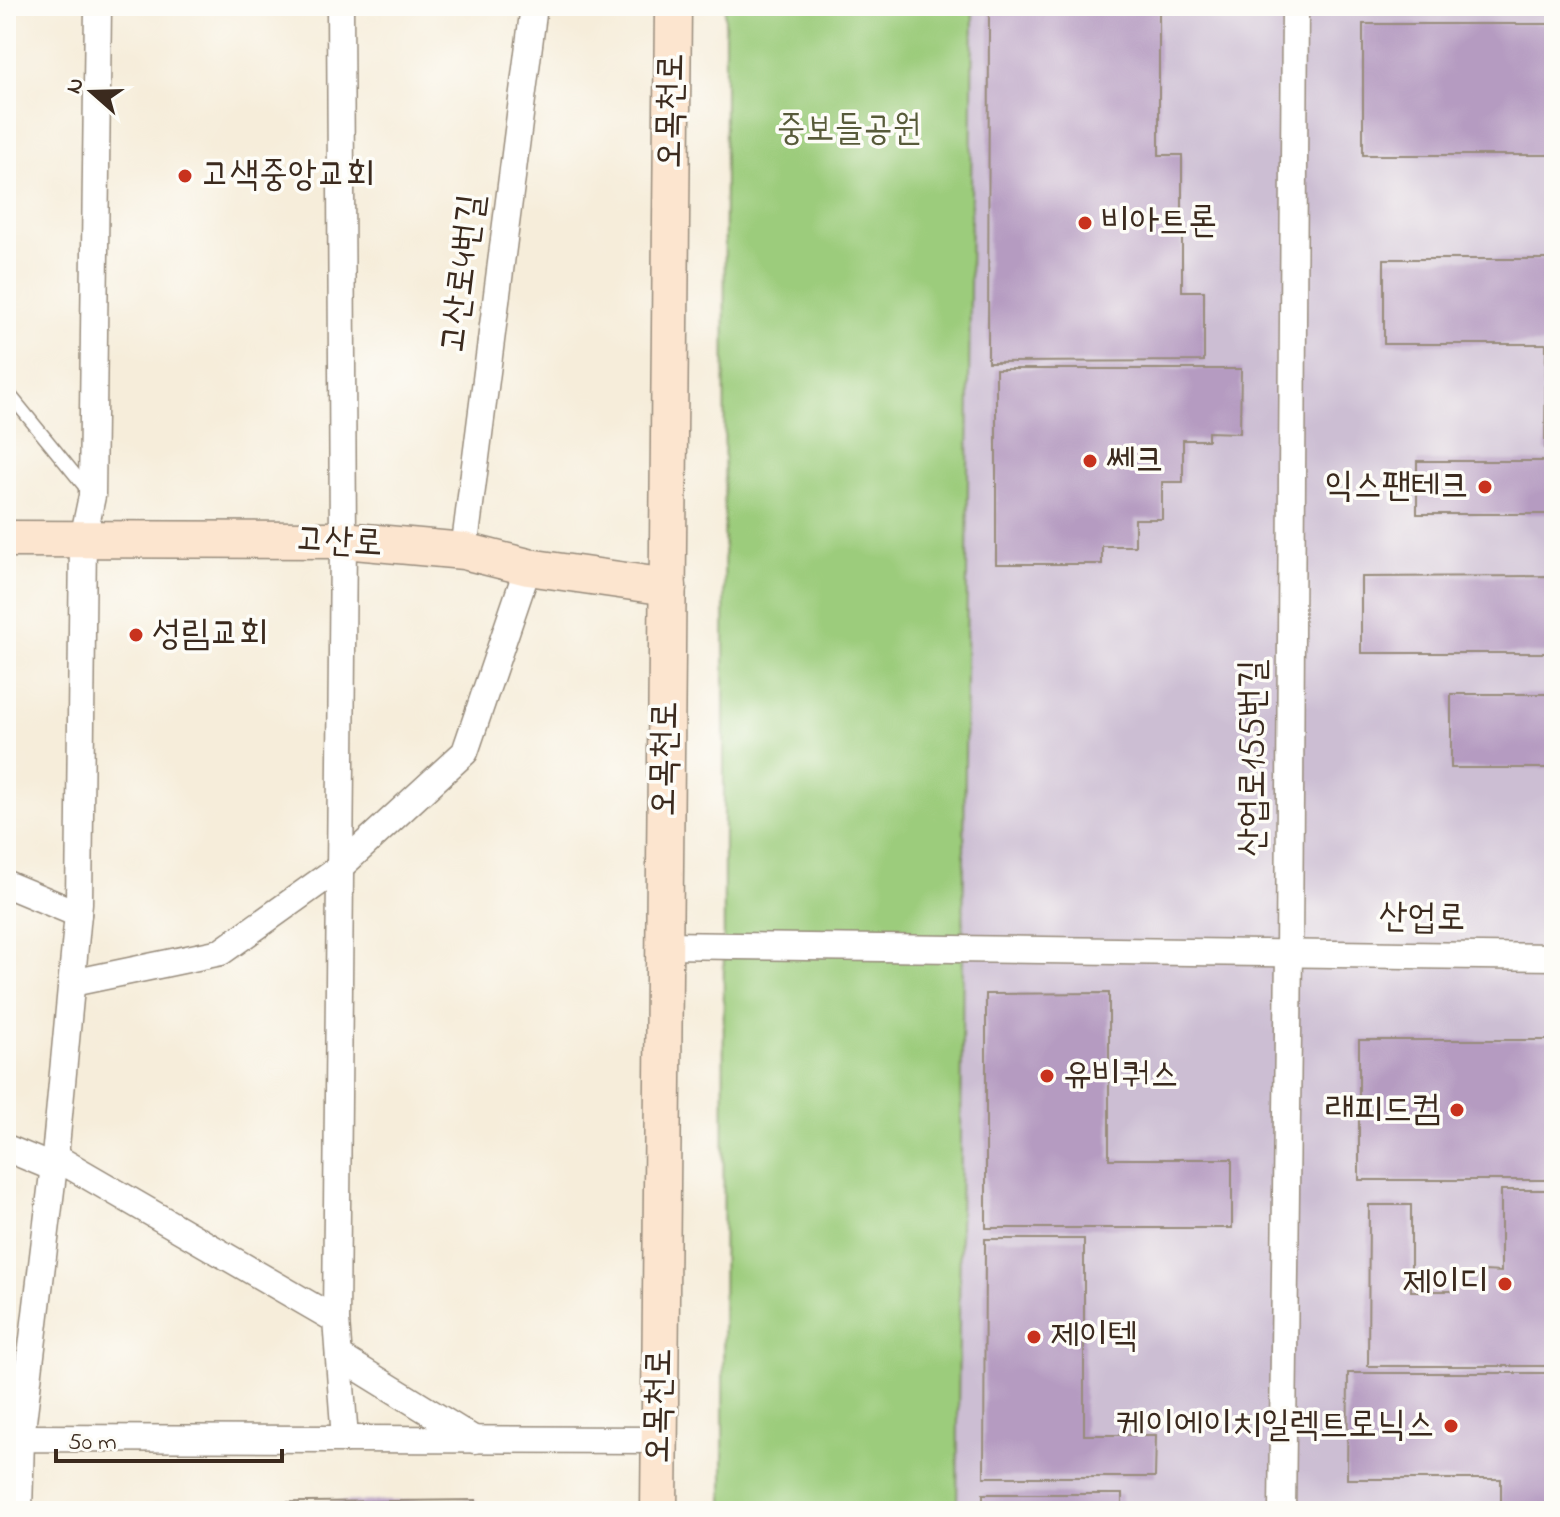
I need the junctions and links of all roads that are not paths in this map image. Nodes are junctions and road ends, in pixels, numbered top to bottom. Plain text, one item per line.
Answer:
1 (98, 6) edge
2 (340, 6) edge
3 (533, 6) edge
4 (673, 6) edge
5 (1295, 6) edge
6 (6, 390) edge
7 (92, 496) junction
8 (6, 539) edge
9 (83, 539) junction
10 (343, 540) junction
11 (464, 551) junction
12 (528, 567) junction
13 (668, 587) junction
14 (340, 867) junction
15 (6, 884) edge
16 (78, 914) junction
17 (665, 945) junction
18 (1289, 953) junction
19 (1554, 957) edge
20 (72, 983) junction
21 (6, 1148) edge
22 (54, 1163) junction
23 (336, 1320) junction
24 (339, 1356) junction
25 (13, 1432) edge
26 (345, 1439) junction
27 (475, 1440) junction
28 (660, 1440) junction
29 (19, 1511) edge
30 (659, 1511) edge
31 (1282, 1511) edge

1 - 7 street
2 - 10 street
3 - 11 street, 고산로4번길
4 - 13 street, 오목천로
5 - 18 street, 산업로155번길
6 - 7 lane
7 - 9 street
8 - 9 street, 고산로
9 - 10 street, 고산로
9 - 16 street
10 - 11 street, 고산로
10 - 14 street
11 - 12 street, 고산로
12 - 13 street, 고산로
12 - 14 street
13 - 17 street, 오목천로
14 - 20 street
14 - 23 street
15 - 16 street
16 - 20 street
17 - 18 street, 산업로
17 - 28 street, 오목천로
18 - 19 street, 산업로
18 - 31 street, 산업로155번길
20 - 22 street
21 - 22 street
22 - 23 street
22 - 25 street
23 - 24 street
24 - 26 street
24 - 27 street
25 - 26 street
25 - 29 street
26 - 27 street
27 - 28 street
28 - 30 street, 오목천로

